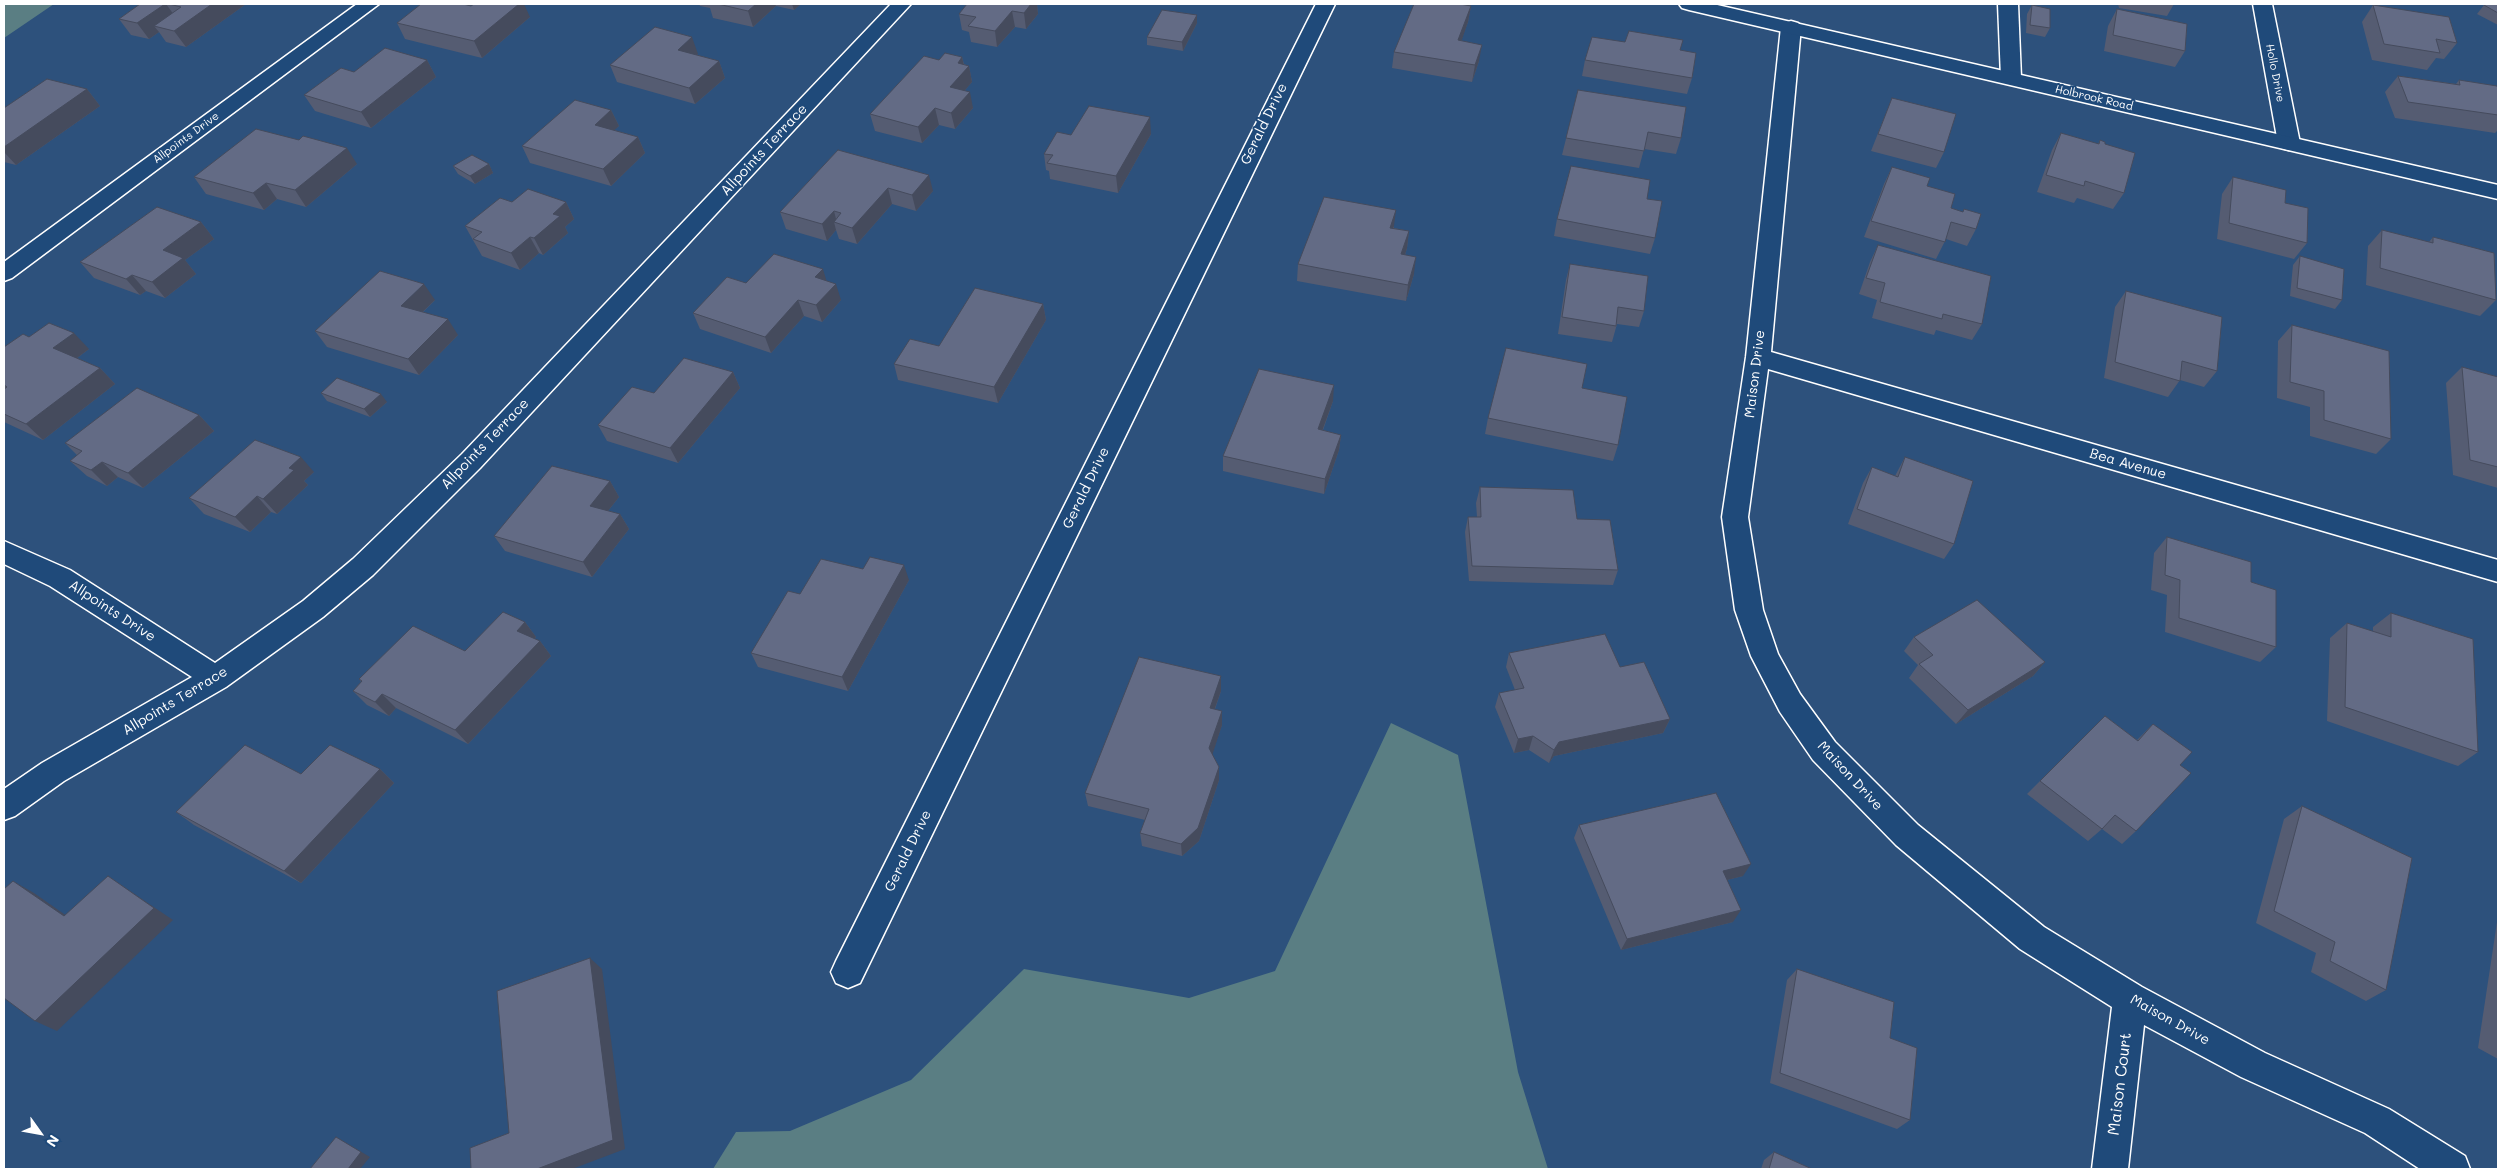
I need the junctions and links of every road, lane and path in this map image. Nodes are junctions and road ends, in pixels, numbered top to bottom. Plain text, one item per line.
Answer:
1 (368, 4) edge
2 (901, 4) edge
3 (1325, 4) edge
4 (1689, 4) edge
5 (2008, 4) edge
6 (2262, 4) edge
7 (1791, 27) junction
8 (2011, 78) junction
9 (2289, 143) junction
10 (2498, 192) edge
11 (4, 272) edge
12 (1758, 357) junction
13 (4, 552) edge
14 (2498, 571) edge
15 (216, 678) junction
16 (4, 806) edge
17 (848, 972) dead end
18 (2130, 999) junction
19 (2110, 1169) edge
20 (2452, 1169) edge

1 - 11 street, Allpoints Drive
2 - 15 street, Allpoints Terrace
3 - 17 street, Gerald Drive
4 - 7 street, Holbrook Road
5 - 8 street
6 - 9 street, Hollo Drive
7 - 8 street, Holbrook Road
7 - 12 street, Maison Drive
8 - 9 street, Holbrook Road
9 - 10 street, Holbrook Road
12 - 14 street, Bea Avenue
12 - 18 street, Maison Drive
13 - 15 street, Allpoints Drive
15 - 16 street, Allpoints Terrace
18 - 19 street, Maison Court
18 - 20 street, Maison Drive

